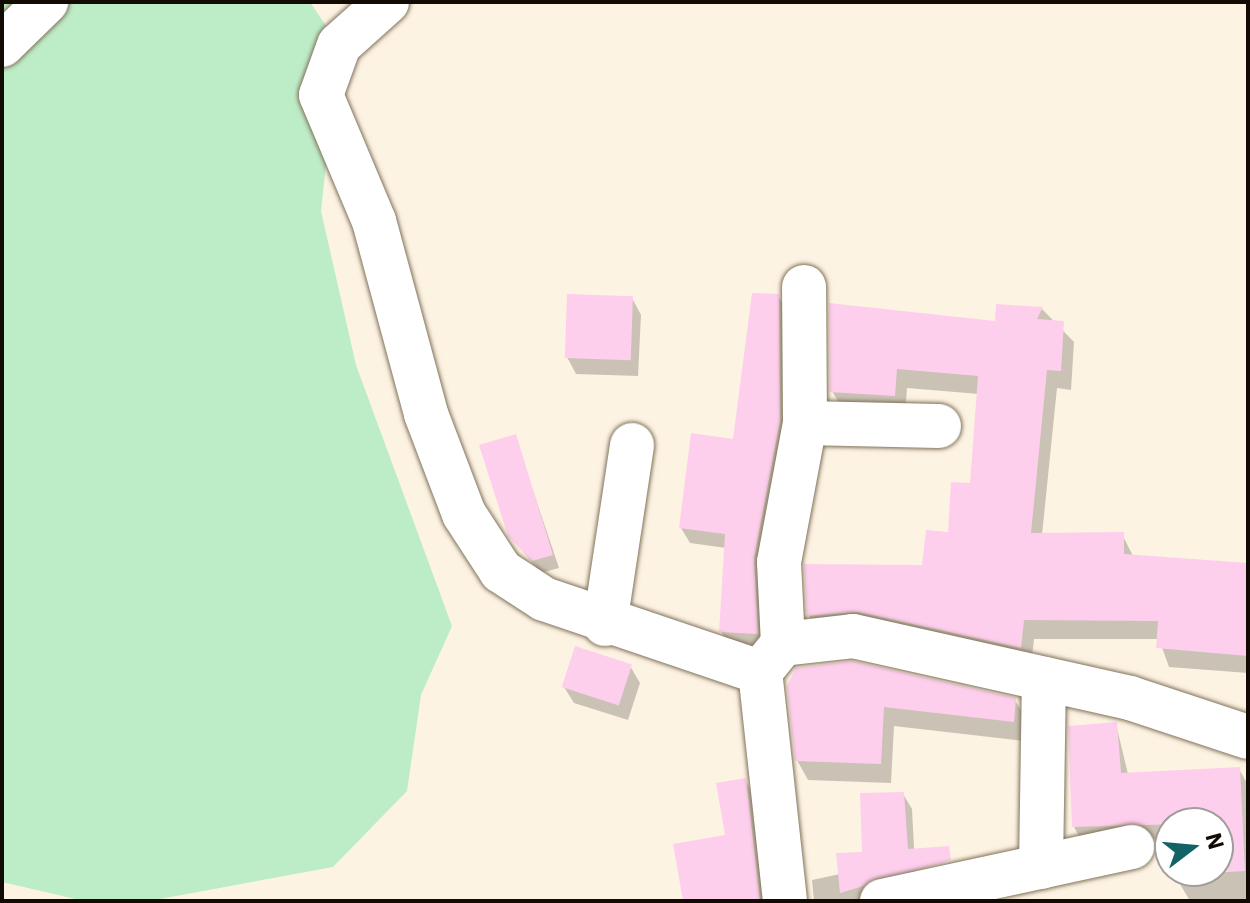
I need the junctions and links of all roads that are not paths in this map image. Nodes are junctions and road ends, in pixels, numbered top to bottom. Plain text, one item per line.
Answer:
1 (46, 2) edge
2 (387, 2) edge
3 (2, 45) edge
4 (804, 287) dead end
5 (805, 423) junction
6 (939, 426) dead end
7 (632, 445) dead end
8 (605, 624) junction
9 (772, 658) junction
10 (1044, 679) junction
11 (1248, 737) edge
12 (1132, 847) dead end
13 (1041, 867) junction
14 (785, 901) edge
15 (882, 901) edge

1 - 3 street
2 - 8 street
4 - 5 street
5 - 6 street
5 - 9 street
7 - 8 street
8 - 9 street
9 - 10 street
9 - 14 street
10 - 11 street
10 - 13 street
12 - 13 street
13 - 15 street

